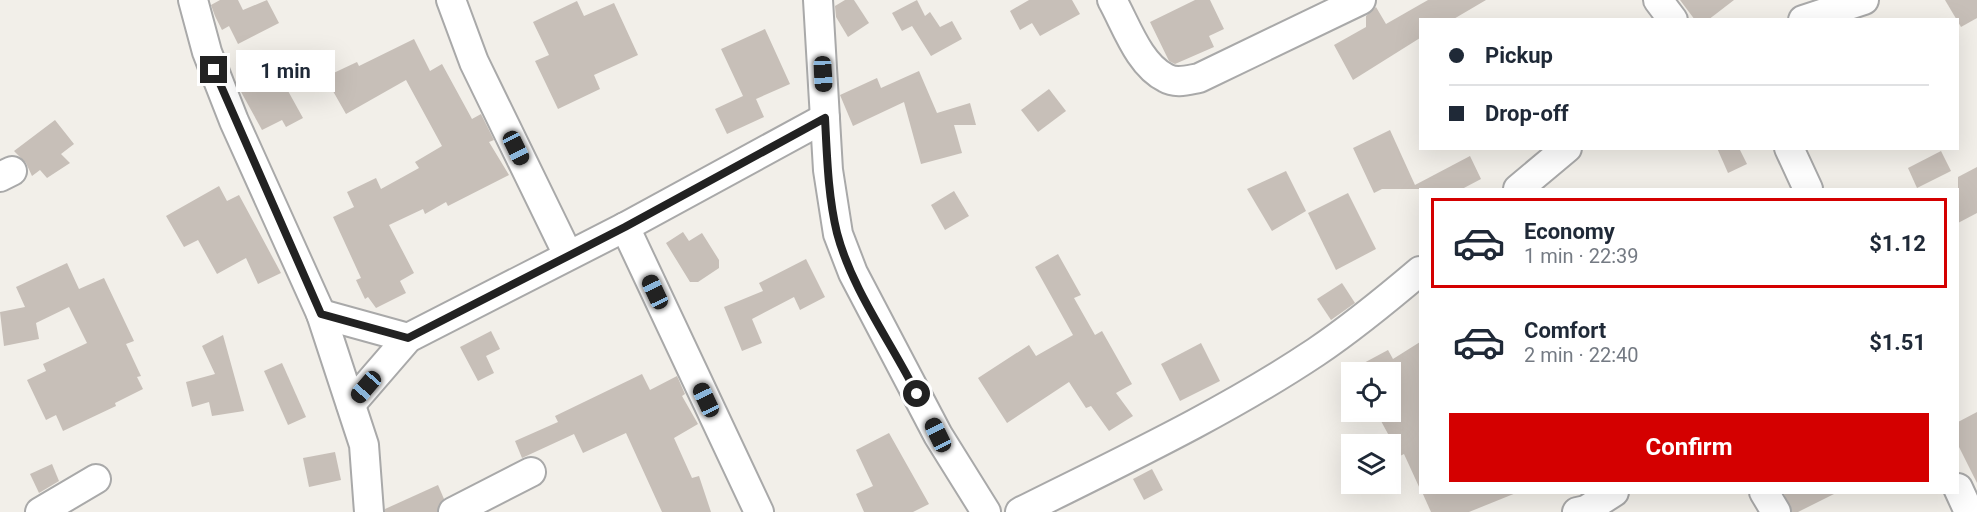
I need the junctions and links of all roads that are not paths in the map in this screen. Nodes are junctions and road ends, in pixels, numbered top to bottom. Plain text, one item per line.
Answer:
1 (193, 0) edge
2 (451, 0) edge
3 (818, 0) edge
4 (1112, 0) edge
5 (1361, 0) edge
6 (1658, 0) edge
7 (1864, 0) edge
8 (1672, 18) edge
9 (1809, 18) edge
10 (825, 118) junction
11 (1565, 150) edge
12 (1790, 150) edge
13 (1519, 188) edge
14 (1808, 188) edge
15 (625, 227) junction
16 (568, 255) junction
17 (1419, 272) edge
18 (321, 314) junction
19 (408, 338) junction
20 (351, 404) junction
21 (531, 472) dead end
22 (96, 479) dead end
23 (1611, 494) edge
24 (1765, 494) edge
25 (1583, 511) edge
26 (40, 512) edge
27 (369, 512) edge
28 (453, 512) edge
29 (759, 512) edge
30 (986, 512) edge
31 (1020, 512) edge
32 (1776, 512) edge

1 - 18 street
2 - 16 street
3 - 10 street
4 - 5 street
6 - 8 street
7 - 9 street
10 - 15 street
10 - 30 street
11 - 13 street
12 - 14 street
15 - 16 street
15 - 29 street
16 - 19 street
17 - 31 street
18 - 19 street
18 - 20 street
19 - 20 street
20 - 27 street
21 - 28 street
22 - 26 street
23 - 25 street
24 - 32 street

